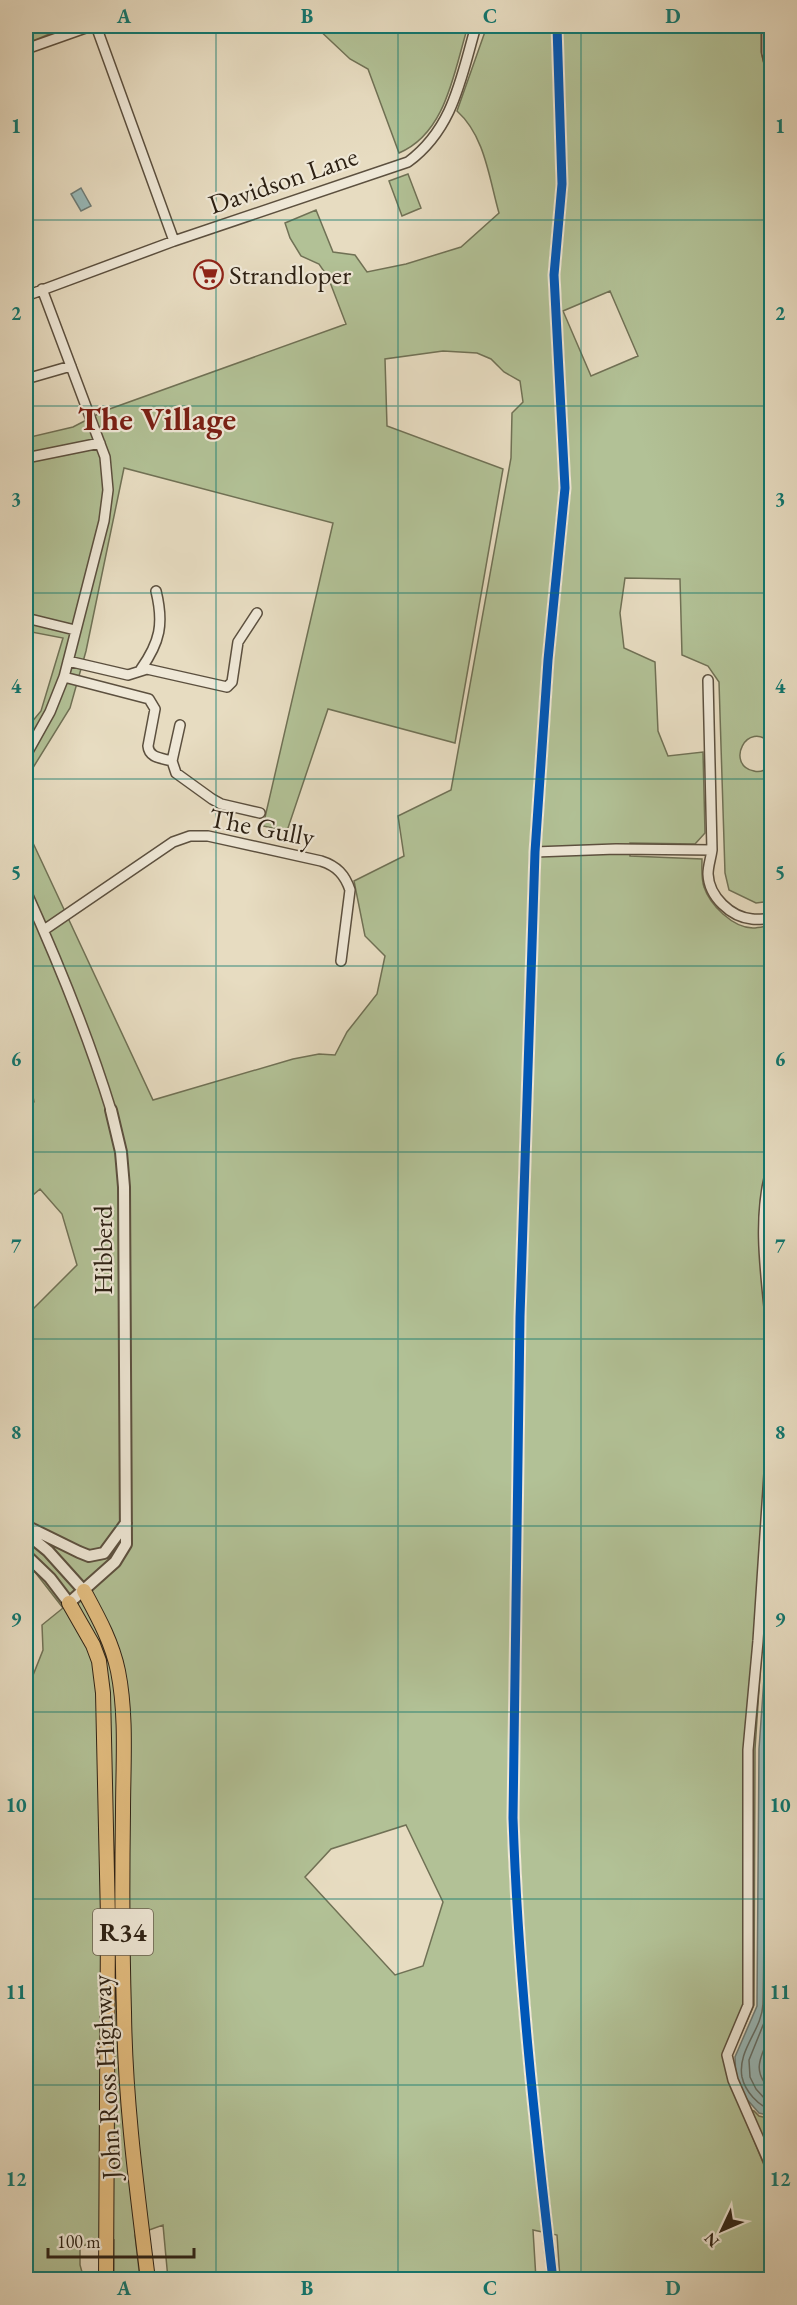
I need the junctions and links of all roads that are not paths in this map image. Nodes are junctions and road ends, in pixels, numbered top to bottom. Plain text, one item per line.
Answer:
1 (94, 26) edge
2 (476, 26) edge
3 (557, 26) edge
4 (767, 26) edge
5 (26, 49) edge
6 (771, 76) edge
7 (174, 241) junction
8 (42, 289) junction
9 (26, 296) edge
10 (71, 366) junction
11 (26, 379) edge
12 (100, 443) junction
13 (26, 458) edge
14 (156, 591) dead end
15 (257, 613) dead end
16 (26, 618) edge
17 (75, 630) junction
18 (68, 661) junction
19 (141, 669) junction
20 (64, 677) junction
21 (708, 680) dead end
22 (180, 725) dead end
23 (26, 755) edge
24 (172, 761) junction
25 (260, 813) dead end
26 (712, 850) junction
27 (535, 852) junction
28 (26, 891) edge
29 (771, 918) edge
30 (44, 930) junction
31 (341, 961) dead end
32 (111, 1110) joint
33 (771, 1167) edge
34 (771, 1335) edge
35 (771, 1352) edge
36 (126, 1522) junction
37 (26, 1527) edge
38 (26, 1533) edge
39 (26, 1555) edge
40 (84, 1592) junction
41 (69, 1603) junction
42 (771, 2169) edge
43 (106, 2280) edge
44 (147, 2280) edge
45 (553, 2280) edge

1 - 5 street
1 - 7 street
2 - 7 street, Davidson Lane
3 - 27 street
4 - 6 street
7 - 8 street, Davidson Lane
8 - 9 street, Davidson Lane
8 - 10 street
10 - 11 street
10 - 12 street
12 - 13 street
12 - 17 street
14 - 19 street
15 - 19 street
16 - 17 street
17 - 18 street
18 - 19 street
18 - 20 street
20 - 23 street
20 - 24 street
21 - 26 street
22 - 24 street
24 - 25 street
26 - 27 street
26 - 29 street
27 - 45 street
28 - 30 street, Hibberd
30 - 31 street, The Gully
30 - 32 street, Hibberd
32 - 36 street, Hibberd
33 - 34 street
35 - 42 street
36 - 37 street
36 - 40 street, Hibberd
38 - 40 street
39 - 41 street
40 - 41 street, Hibberd
40 - 44 main road, John Ross Highway / R34
41 - 43 main road, John Ross Highway / R34

